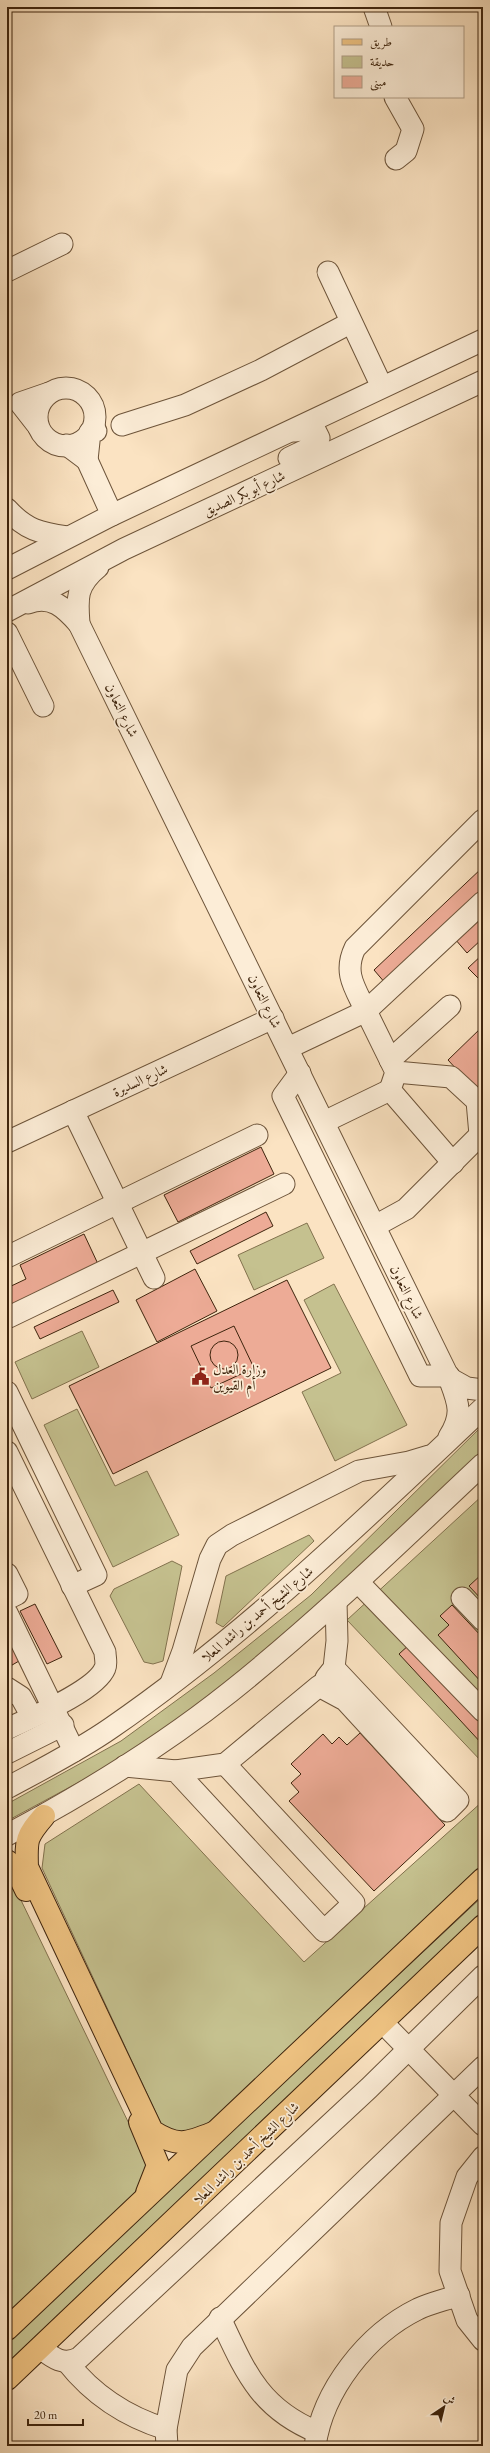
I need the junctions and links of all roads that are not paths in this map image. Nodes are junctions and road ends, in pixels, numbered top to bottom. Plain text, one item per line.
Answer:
1 (374, 7) edge
2 (381, 26) edge
3 (396, 98) edge
4 (396, 158) dead end
5 (62, 244) dead end
6 (7, 271) edge
7 (328, 272) dead end
8 (350, 323) junction
9 (483, 340) edge
10 (483, 381) edge
11 (382, 387) junction
12 (49, 393) junction
13 (14, 400) edge
14 (92, 405) junction
15 (122, 425) junction
16 (38, 426) junction
17 (90, 432) junction
18 (288, 432) junction
19 (67, 445) junction
20 (86, 460) junction
21 (7, 509) edge
22 (112, 515) junction
23 (67, 537) junction
24 (146, 539) junction
25 (7, 569) edge
26 (10, 610) edge
27 (79, 624) junction
28 (7, 633) edge
29 (43, 706) dead end
30 (483, 820) edge
31 (483, 902) edge
32 (450, 1006) dead end
33 (366, 1012) junction
34 (273, 1018) junction
35 (288, 1048) junction
36 (300, 1073) junction
37 (392, 1074) junction
38 (73, 1111) junction
39 (324, 1122) junction
40 (257, 1135) dead end
41 (7, 1142) edge
42 (453, 1163) junction
43 (284, 1184) dead end
44 (118, 1204) junction
45 (375, 1226) junction
46 (143, 1254) junction
47 (7, 1257) edge
48 (154, 1278) dead end
49 (9, 1317) dead end
50 (449, 1377) junction
51 (483, 1390) edge
52 (7, 1392) edge
53 (483, 1408) edge
54 (439, 1450) junction
55 (7, 1452) edge
56 (483, 1464) edge
57 (7, 1574) edge
58 (358, 1582) junction
59 (72, 1586) junction
60 (7, 1598) edge
61 (462, 1598) dead end
62 (336, 1602) junction
63 (7, 1612) edge
64 (483, 1620) edge
65 (334, 1668) junction
66 (171, 1683) junction
67 (319, 1686) junction
68 (7, 1688) edge
69 (7, 1698) edge
70 (53, 1707) junction
71 (483, 1710) edge
72 (21, 1722) edge
73 (59, 1727) junction
74 (7, 1753) edge
75 (70, 1754) junction
76 (225, 1764) junction
77 (125, 1766) junction
78 (176, 1771) junction
79 (7, 1788) edge
80 (44, 1816) junction
81 (7, 1835) edge
82 (7, 1862) edge
83 (483, 1879) edge
84 (483, 1926) edge
85 (483, 1976) edge
86 (382, 2022) junction
87 (409, 2049) junction
88 (483, 2067) edge
89 (454, 2095) junction
90 (483, 2125) edge
91 (218, 2132) junction
92 (483, 2157) edge
93 (144, 2200) junction
94 (458, 2295) junction
95 (220, 2318) junction
96 (7, 2329) edge
97 (483, 2340) edge
98 (40, 2348) junction
99 (68, 2362) junction
100 (7, 2379) edge
101 (167, 2438) edge
102 (316, 2439) edge

1 - 2 street
3 - 4 street
5 - 6 street
7 - 8 street
8 - 11 street
8 - 15 street
9 - 11 street
10 - 24 street, شارع أبو بكر الصديق
11 - 18 street
12 - 13 street
12 - 14 street
12 - 16 street
13 - 16 street
14 - 15 street
14 - 17 street
15 - 17 street
16 - 19 street
17 - 19 street
17 - 20 street
18 - 22 street
18 - 24 street
19 - 20 street
20 - 22 street
21 - 23 street
22 - 23 street
23 - 25 street
24 - 26 street, شارع أبو بكر الصديق
24 - 27 street, شارع التعاون
26 - 27 street, شارع التعاون
27 - 34 street, شارع التعاون
28 - 29 street
30 - 33 street
31 - 33 street
32 - 37 street
33 - 35 street
33 - 37 street
34 - 35 street, شارع التعاون
34 - 38 street, شارع السديرة
35 - 36 street, شارع التعاون
36 - 39 street, شارع التعاون
36 - 50 street
37 - 39 street
37 - 42 street
37 - 42 street
38 - 41 street, شارع السديرة
38 - 44 street
39 - 45 street, شارع التعاون
40 - 44 street
42 - 45 street
43 - 46 street
44 - 46 street
44 - 47 street
45 - 50 street, شارع التعاون
46 - 48 street
46 - 49 street
50 - 51 street
50 - 54 street, شارع التعاون
52 - 59 street
53 - 54 street, شارع الشيخ أحمد بن راشد المعلا
54 - 66 street, شارع الشيخ أحمد بن راشد المعلا
54 - 66 street
55 - 59 street
56 - 58 street
57 - 60 street
58 - 62 street
58 - 71 street
59 - 70 street
61 - 64 street
62 - 65 street
62 - 77 street
63 - 70 street
65 - 67 street
65 - 67 street
66 - 75 street, شارع الشيخ أحمد بن راشد المعلا
67 - 76 street
68 - 72 street
69 - 72 street
70 - 72 street
70 - 73 street
73 - 74 street
73 - 75 street
75 - 79 street, شارع الشيخ أحمد بن راشد المعلا
76 - 78 street
76 - 78 street
77 - 78 street
77 - 80 street
80 - 81 street
80 - 91 main road
82 - 93 main road
83 - 91 main road
84 - 86 main road, شارع الشيخ أحمد بن راشد المعلا
85 - 87 street
86 - 87 street
86 - 98 main road, شارع الشيخ أحمد بن راشد المعلا
87 - 89 street
87 - 99 street
88 - 89 street
89 - 90 street
89 - 95 street
91 - 93 main road
92 - 94 street
93 - 96 main road
94 - 97 street
94 - 102 street
95 - 101 street
95 - 102 street
98 - 99 street
98 - 100 main road, شارع الشيخ أحمد بن راشد المعلا
99 - 101 street

